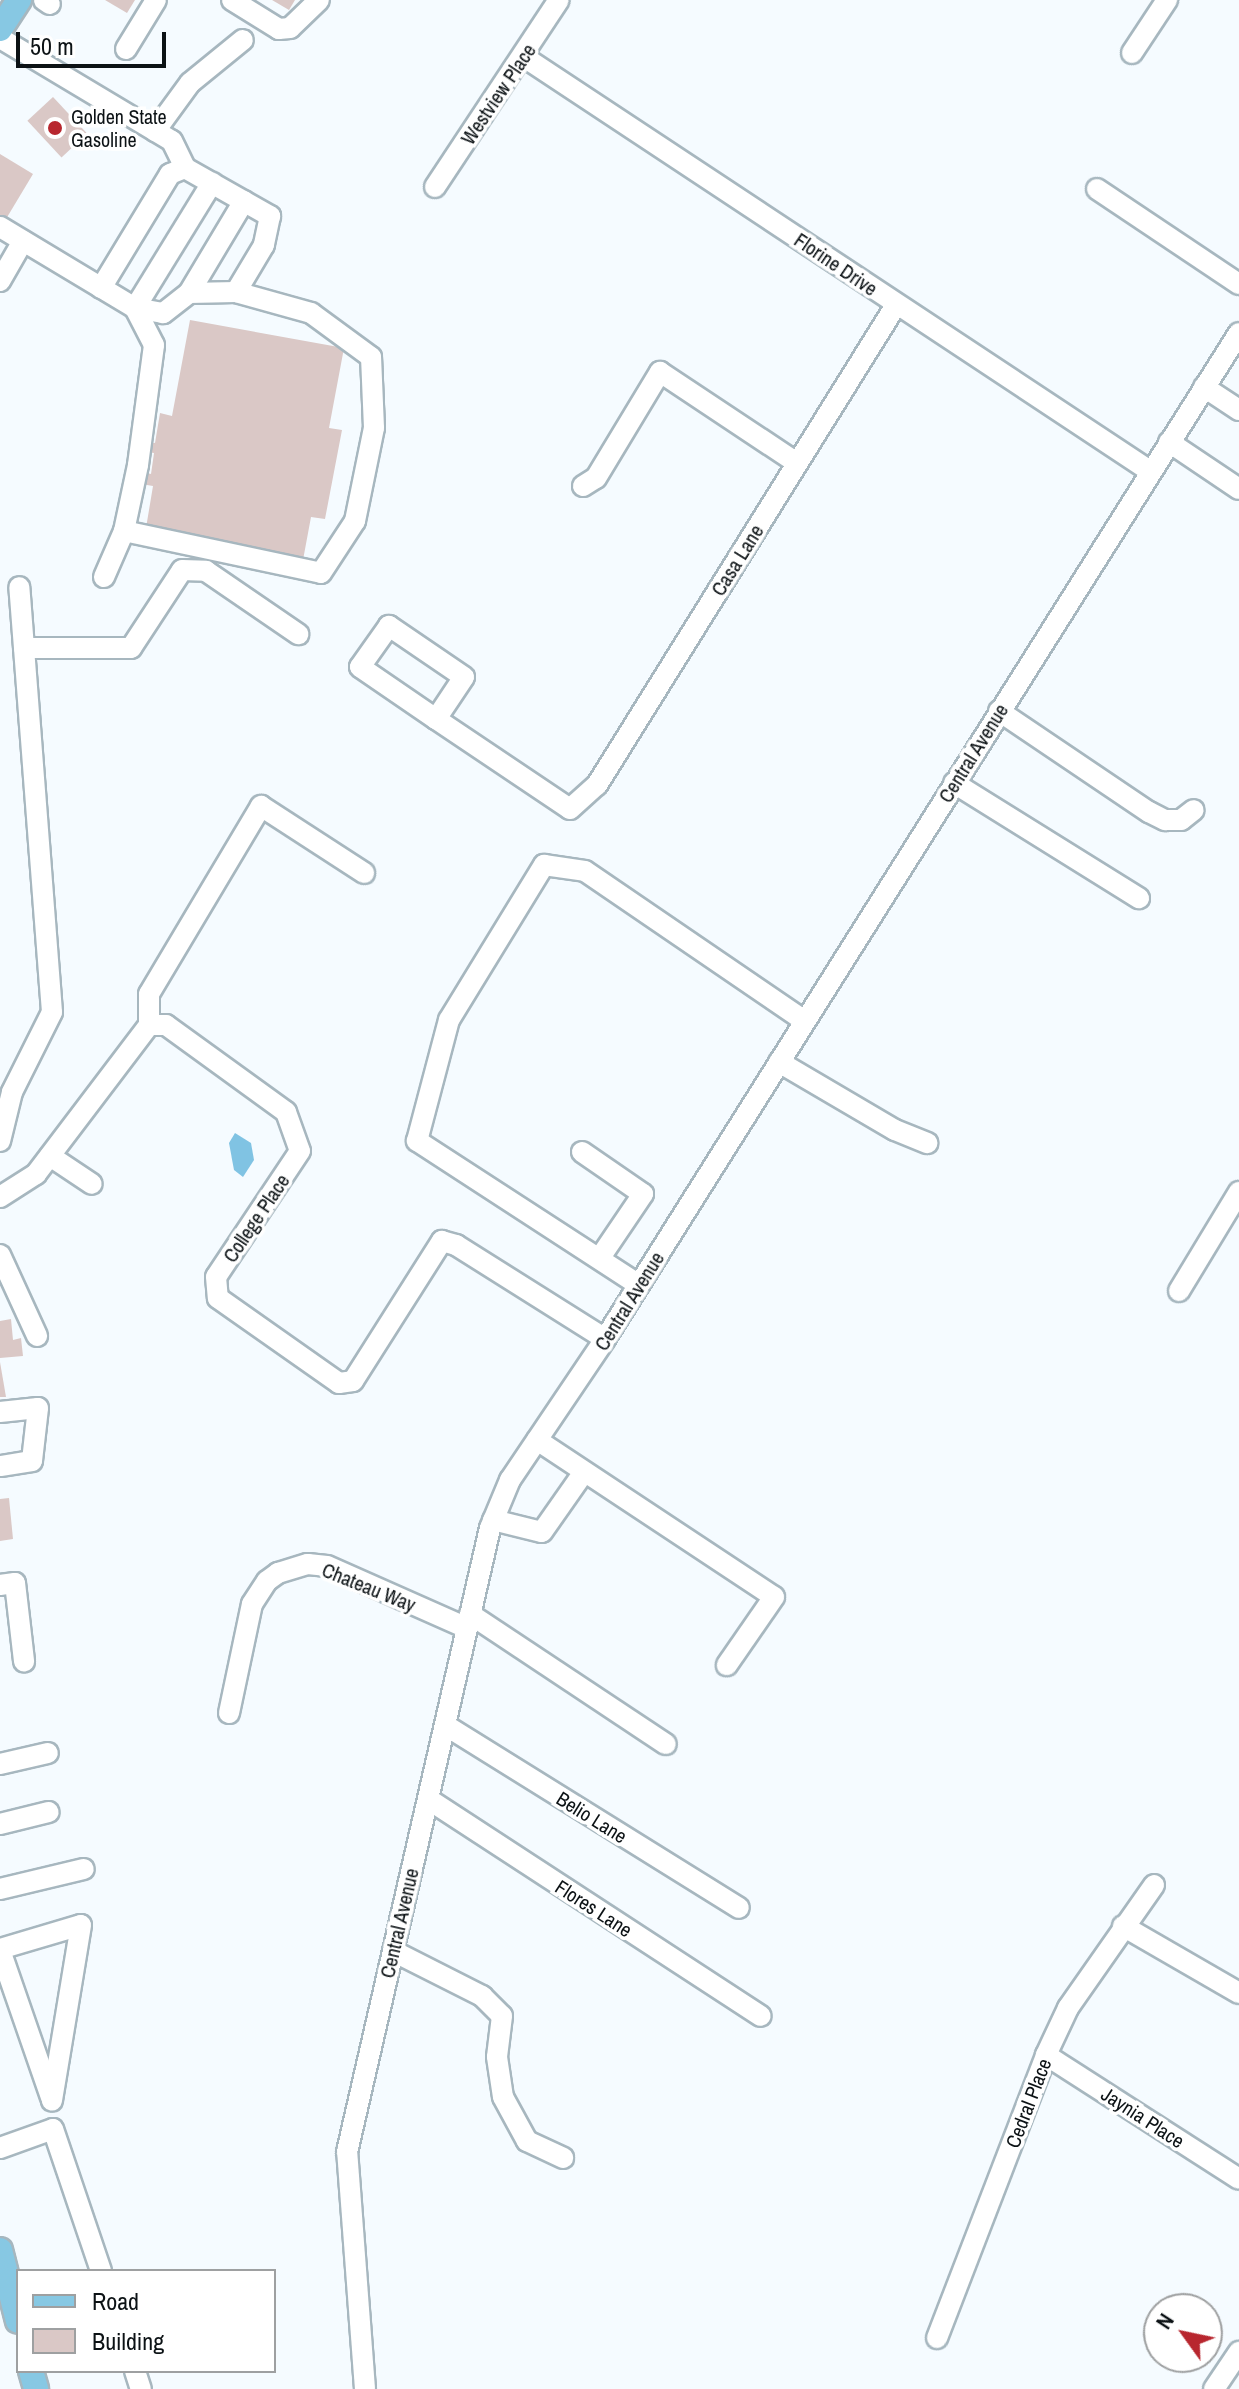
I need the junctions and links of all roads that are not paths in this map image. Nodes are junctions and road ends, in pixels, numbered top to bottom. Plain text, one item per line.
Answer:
1 (19, 0) edge
2 (156, 0) edge
3 (232, 0) edge
4 (319, 0) edge
5 (559, 0) edge
6 (1167, 0) edge
7 (0, 29) edge
8 (0, 38) edge
9 (243, 40) dead end
10 (126, 49) dead end
11 (1132, 53) dead end
12 (524, 57) junction
13 (155, 131) junction
14 (185, 168) junction
15 (212, 183) junction
16 (435, 187) dead end
17 (1097, 189) dead end
18 (244, 201) junction
19 (0, 227) edge
20 (23, 241) junction
21 (0, 281) edge
22 (1239, 284) edge
23 (101, 288) junction
24 (236, 292) junction
25 (189, 293) junction
26 (896, 305) junction
27 (135, 308) junction
28 (1238, 338) edge
29 (1204, 387) junction
30 (1239, 410) edge
31 (1169, 442) junction
32 (797, 463) junction
33 (1150, 471) junction
34 (583, 486) dead end
35 (1239, 489) edge
36 (124, 531) junction
37 (104, 577) dead end
38 (19, 587) dead end
39 (298, 634) dead end
40 (24, 648) junction
41 (999, 711) junction
42 (436, 719) junction
43 (954, 783) junction
44 (1194, 810) dead end
45 (364, 873) dead end
46 (1139, 898) dead end
47 (805, 1021) junction
48 (149, 1025) junction
49 (779, 1062) junction
50 (0, 1141) edge
51 (927, 1143) dead end
52 (582, 1152) dead end
53 (50, 1156) junction
54 (92, 1184) dead end
55 (1239, 1192) edge
56 (0, 1197) edge
57 (0, 1255) edge
58 (599, 1259) junction
59 (639, 1285) junction
60 (1179, 1291) dead end
61 (37, 1336) dead end
62 (605, 1339) junction
63 (0, 1412) edge
64 (537, 1440) junction
65 (0, 1466) edge
66 (584, 1472) junction
67 (493, 1520) junction
68 (0, 1585) edge
69 (468, 1621) junction
70 (24, 1661) dead end
71 (727, 1665) dead end
72 (229, 1713) dead end
73 (445, 1725) junction
74 (666, 1744) dead end
75 (48, 1753) dead end
76 (0, 1764) edge
77 (428, 1799) junction
78 (49, 1812) dead end
79 (0, 1824) edge
80 (84, 1869) dead end
81 (1154, 1885) dead end
82 (0, 1889) edge
83 (739, 1908) dead end
84 (1123, 1926) junction
85 (0, 1949) edge
86 (393, 1951) junction
87 (1239, 1993) edge
88 (761, 2016) dead end
89 (1046, 2055) junction
90 (0, 2148) edge
91 (563, 2158) dead end
92 (1239, 2179) edge
93 (0, 2250) edge
94 (100, 2269) edge
95 (16, 2313) edge
96 (937, 2338) dead end
97 (1239, 2352) edge
98 (365, 2389) edge
99 (1214, 2389) edge

1 - 7 main road
2 - 10 street
3 - 4 street
5 - 12 street, Westview Place
6 - 11 street
8 - 13 street
9 - 13 street
12 - 16 street, Westview Place
12 - 26 street, Florine Drive
13 - 14 street
14 - 15 street
14 - 23 street
15 - 18 street
15 - 27 street
17 - 22 street
18 - 24 street
18 - 25 street
19 - 20 street
20 - 21 street
20 - 23 street
23 - 27 street
24 - 25 street
24 - 36 street
25 - 27 street
26 - 32 street, Casa Lane
26 - 33 street, Florine Drive
27 - 36 street
28 - 29 street, Central Avenue
29 - 30 street
29 - 31 street, Central Avenue
31 - 33 street, Central Avenue
31 - 35 street
32 - 34 street
32 - 42 street, Casa Lane
33 - 41 street, Central Avenue
36 - 37 street
38 - 40 street
39 - 40 street
40 - 50 street
41 - 43 street, Central Avenue
41 - 44 street
42 - 42 street
43 - 46 street
43 - 47 street, Central Avenue
45 - 48 street
47 - 49 street, Central Avenue
47 - 58 street
48 - 53 street
48 - 62 street, College Place
49 - 51 street
49 - 59 street, Central Avenue
52 - 58 street
53 - 54 street
53 - 56 street
55 - 60 street
57 - 61 street
58 - 59 street
59 - 62 street, Central Avenue
62 - 64 street, Central Avenue
63 - 65 street
64 - 66 street
64 - 67 street, Central Avenue
66 - 67 street
66 - 71 street
67 - 69 street, Central Avenue
68 - 70 street
69 - 72 street, Chateau Way
69 - 73 street, Central Avenue
69 - 74 street, Chateau Way
73 - 77 street, Central Avenue
73 - 83 street, Belio Lane
75 - 76 street
77 - 86 street, Central Avenue
77 - 88 street, Flores Lane
78 - 79 street
80 - 82 street
81 - 84 street, Cedral Place
84 - 87 street
84 - 89 street, Cedral Place
85 - 85 street
86 - 91 street
86 - 98 street, Central Avenue
89 - 92 street, Jaynia Place
89 - 96 street, Cedral Place
90 - 94 street
93 - 95 main road
97 - 99 street

